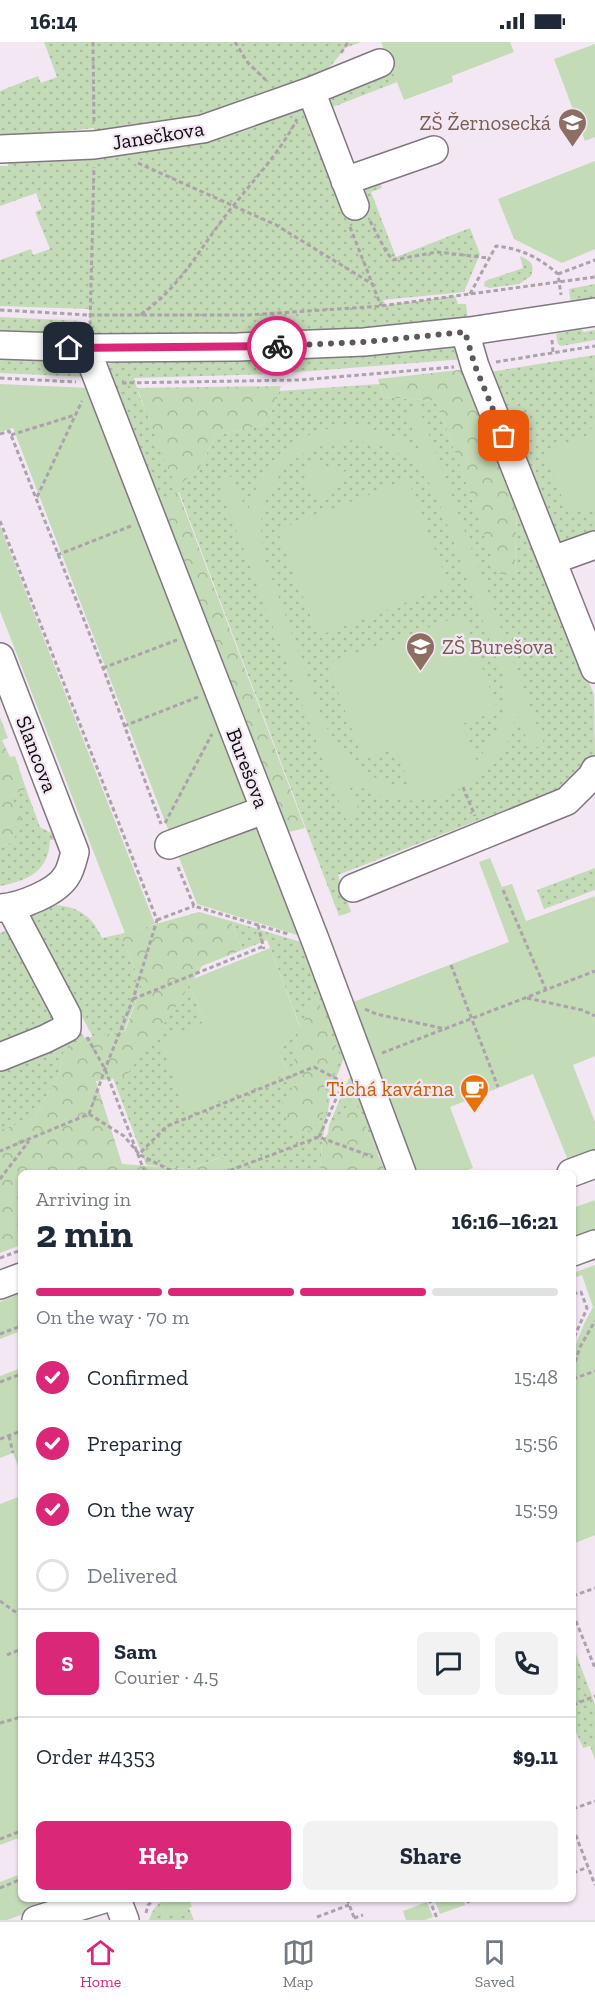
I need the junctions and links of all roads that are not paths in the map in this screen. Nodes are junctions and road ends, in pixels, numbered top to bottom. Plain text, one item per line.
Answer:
1 (380, 63) dead end
2 (300, 101) junction
3 (0, 149) edge
4 (434, 150) dead end
5 (345, 181) junction
6 (355, 206) road end
7 (595, 312) edge
8 (465, 332) junction
9 (0, 345) edge
10 (94, 377) road end
11 (595, 544) edge
12 (553, 560) junction
13 (0, 657) edge
14 (595, 669) edge
15 (595, 770) edge
16 (264, 810) junction
17 (169, 845) road end
18 (353, 888) dead end
19 (5, 908) edge
20 (0, 1057) edge
21 (595, 1164) edge
22 (401, 1170) edge
23 (576, 1171) edge
24 (595, 1244) edge
25 (576, 1251) edge
26 (18, 1278) edge
27 (0, 1286) edge
28 (94, 1902) edge
29 (120, 1902) edge
30 (134, 1919) edge
31 (36, 1920) edge

1 - 2 street, Janečkova
2 - 3 street, Janečkova
2 - 5 street
4 - 5 street
5 - 6 street
7 - 8 street
8 - 9 street
8 - 12 street
10 - 16 street, Burešova
11 - 12 street
12 - 14 street
13 - 19 street, Slancova
15 - 18 street
16 - 17 street
16 - 22 street, Burešova
19 - 20 street
21 - 23 street
24 - 25 street
26 - 27 street
28 - 31 street
29 - 30 street

